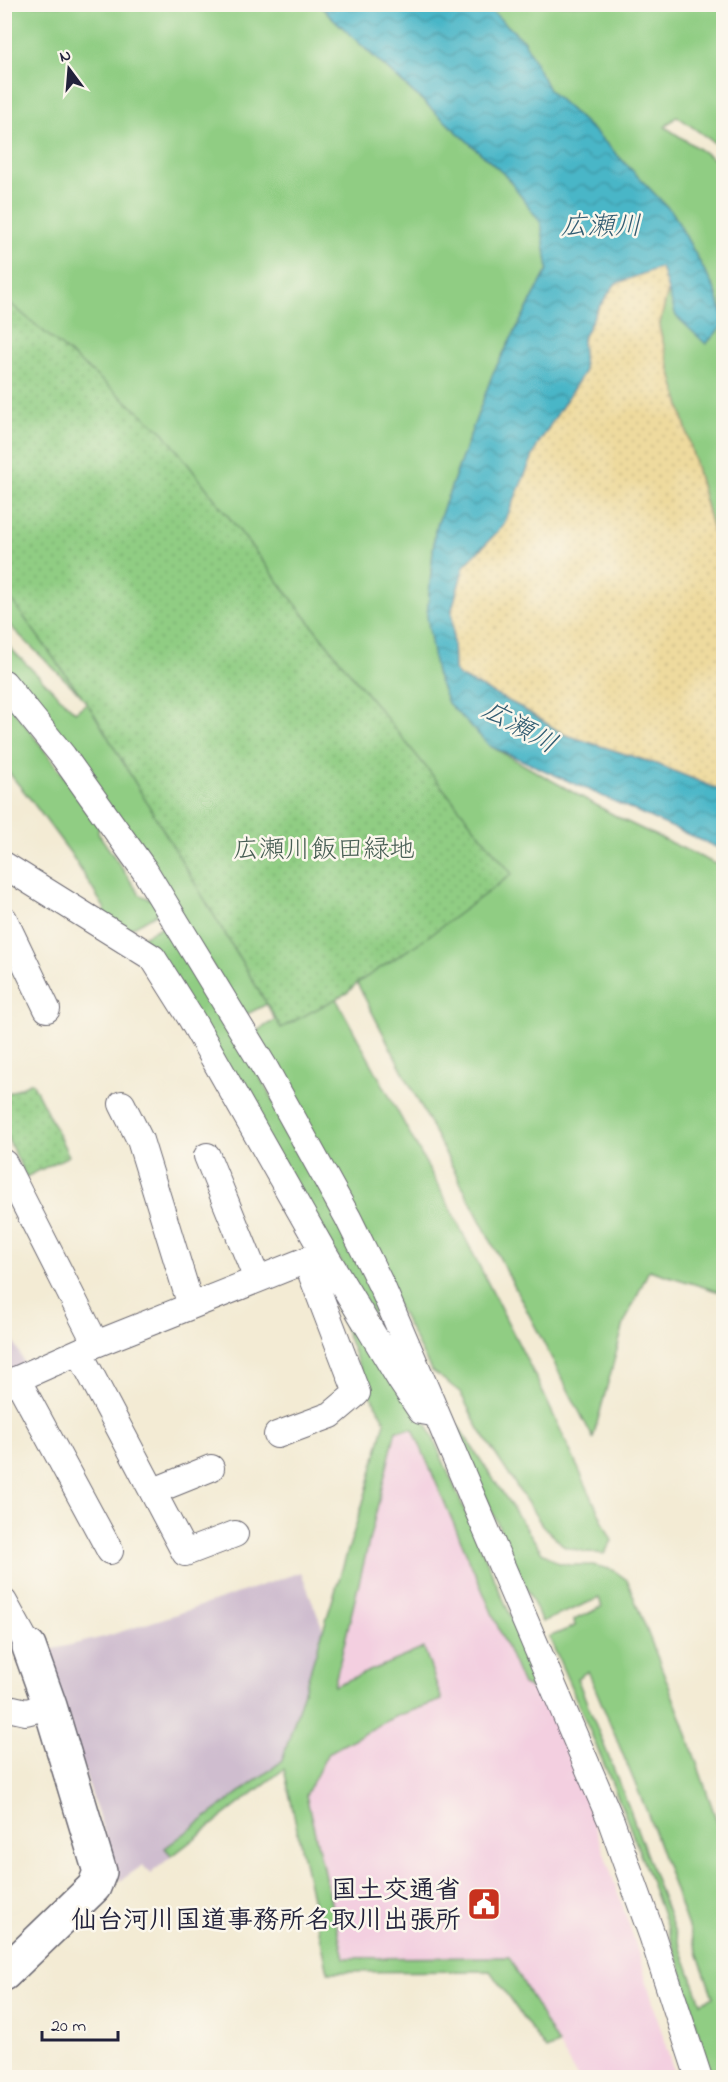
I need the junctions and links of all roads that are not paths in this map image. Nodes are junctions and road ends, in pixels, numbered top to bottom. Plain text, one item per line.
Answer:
1 (4, 683) edge
2 (4, 865) edge
3 (4, 919) edge
4 (47, 1009) dead end
5 (122, 1104) dead end
6 (207, 1156) dead end
7 (4, 1163) edge
8 (315, 1257) junction
9 (257, 1279) junction
10 (191, 1306) junction
11 (87, 1348) junction
12 (11, 1382) edge
13 (435, 1410) junction
14 (277, 1435) dead end
15 (211, 1468) dead end
16 (154, 1491) junction
17 (235, 1534) dead end
18 (110, 1551) dead end
19 (4, 1602) edge
20 (29, 1647) joint
21 (50, 1706) junction
22 (4, 1707) edge
23 (4, 1974) edge
24 (699, 2078) edge

1 - 13 street
2 - 8 street
3 - 4 street
5 - 10 street
6 - 9 street
7 - 11 street
8 - 9 street
8 - 13 street
8 - 14 street
9 - 10 street
10 - 11 street
11 - 12 street
11 - 16 street
12 - 18 street
13 - 24 street
15 - 16 street
16 - 17 street
19 - 20 street
20 - 21 street
21 - 22 street
21 - 23 street

